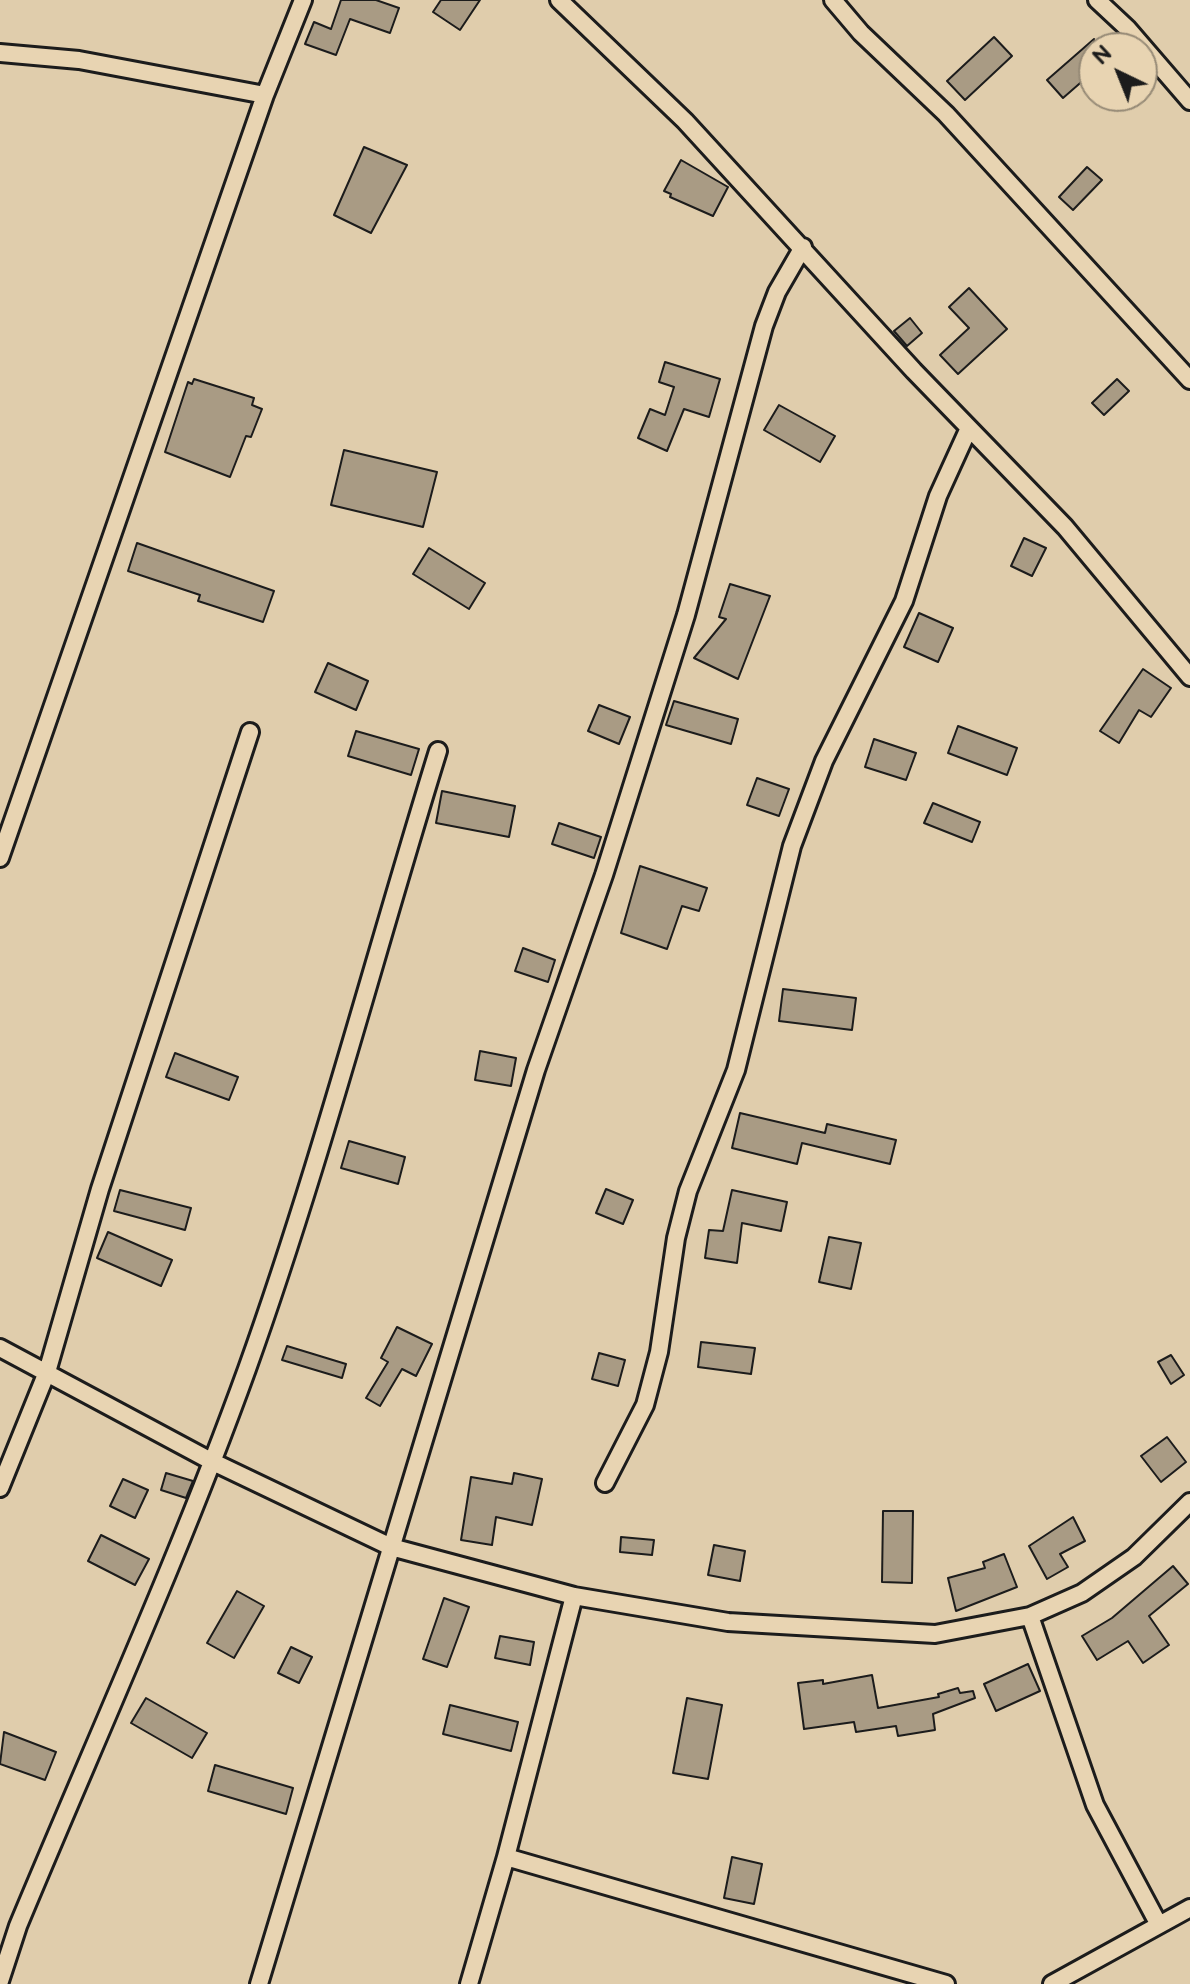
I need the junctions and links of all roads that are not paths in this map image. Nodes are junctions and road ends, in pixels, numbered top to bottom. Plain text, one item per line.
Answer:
1 (303, 0) edge
2 (559, 0) edge
3 (833, 0) edge
4 (1097, 0) edge
5 (0, 53) edge
6 (265, 95) junction
7 (1190, 101) edge
8 (803, 247) junction
9 (1190, 380) edge
10 (969, 428) junction
11 (1190, 677) edge
12 (250, 732) dead end
13 (438, 751) dead end
14 (0, 858) edge
15 (0, 1348) edge
16 (47, 1372) junction
17 (211, 1461) junction
18 (605, 1483) dead end
19 (0, 1488) edge
20 (1190, 1502) edge
21 (391, 1547) junction
22 (574, 1596) junction
23 (1030, 1616) junction
24 (506, 1857) junction
25 (1190, 1908) edge
26 (1159, 1925) junction
27 (0, 1981) edge
28 (938, 1983) edge
29 (259, 1984) edge
30 (469, 1984) edge
31 (1052, 1984) edge

1 - 6 street
2 - 8 street
3 - 9 street
4 - 7 street
5 - 6 street
6 - 14 street
8 - 10 street
8 - 21 street
10 - 11 street
10 - 18 street
12 - 16 street
13 - 17 street
15 - 16 street
16 - 17 street
16 - 19 street
17 - 21 street
17 - 27 street
20 - 23 street
21 - 22 street
21 - 29 street
22 - 23 street
22 - 24 street
23 - 26 street
24 - 28 street
24 - 30 street
25 - 26 street
26 - 31 street

